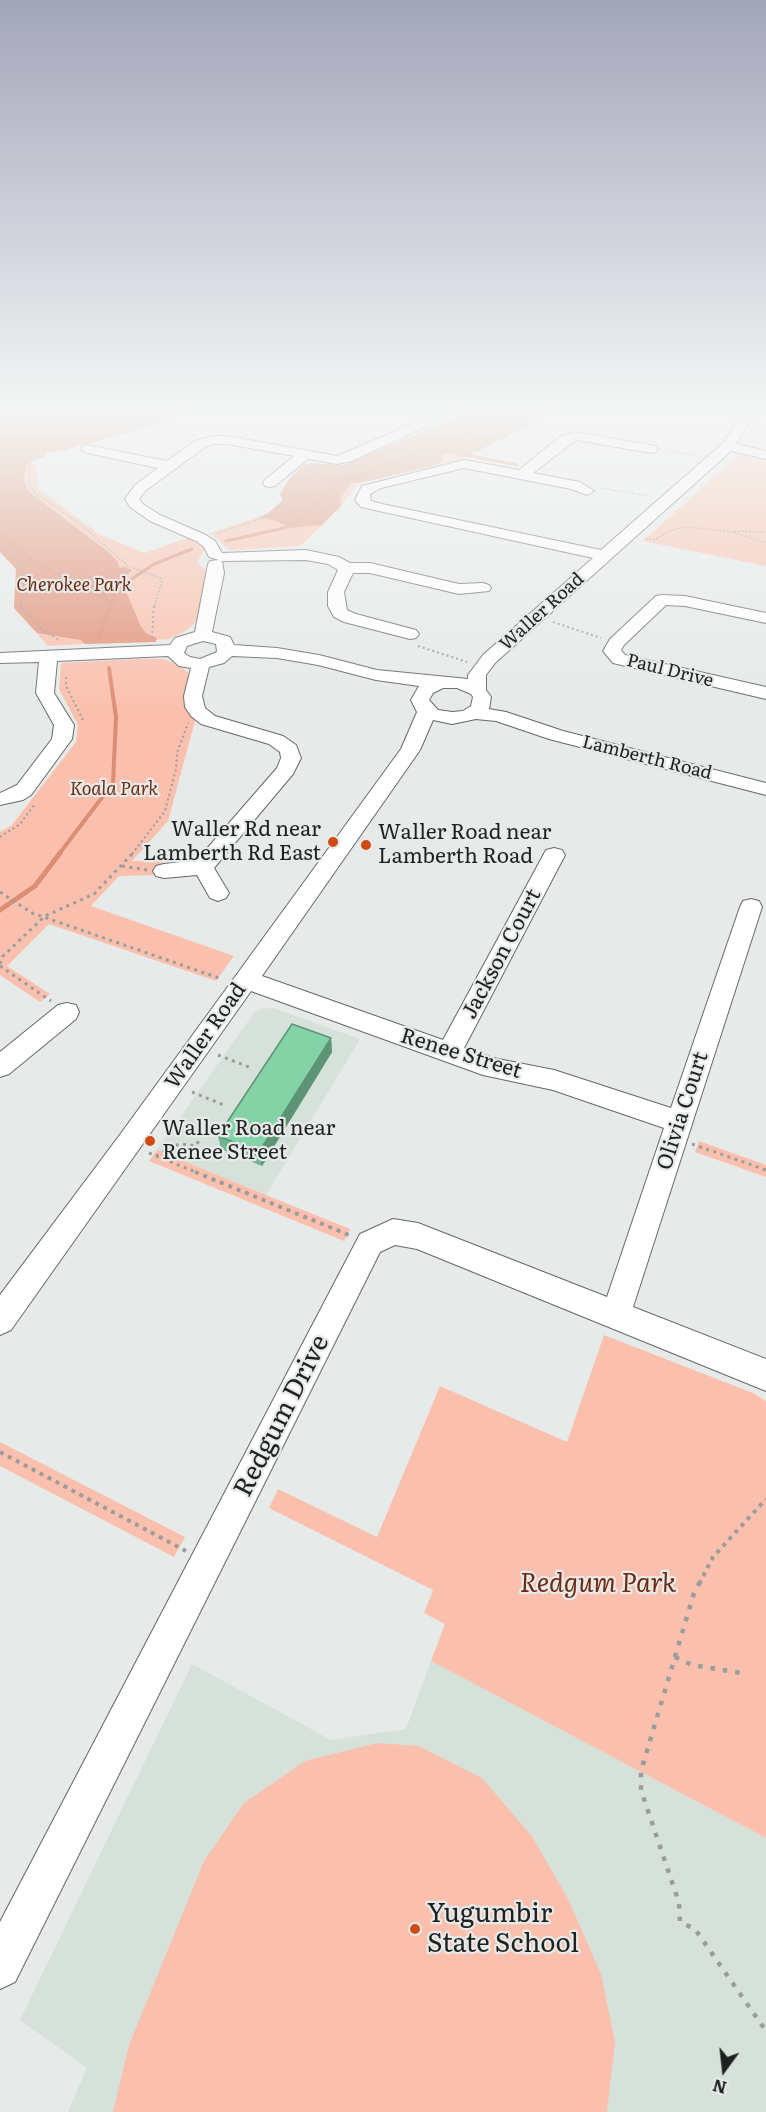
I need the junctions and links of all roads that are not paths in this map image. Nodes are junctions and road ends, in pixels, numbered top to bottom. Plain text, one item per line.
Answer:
1 (146, 513) edge
2 (402, 513) edge
3 (654, 513) edge
4 (605, 557) junction
5 (219, 558) junction
6 (347, 568) junction
7 (483, 588) dead end
8 (766, 618) edge
9 (432, 629) dead end
10 (203, 635) junction
11 (175, 650) junction
12 (227, 650) junction
13 (48, 657) junction
14 (0, 658) edge
15 (489, 660) junction
16 (201, 664) junction
17 (376, 675) junction
18 (445, 682) junction
19 (766, 693) edge
20 (478, 700) junction
21 (423, 706) junction
22 (452, 718) junction
23 (410, 750) junction
24 (766, 789) edge
25 (0, 799) edge
26 (555, 855) dead end
27 (203, 867) junction
28 (164, 871) road end
29 (218, 892) dead end
30 (751, 907) dead end
31 (234, 979) junction
32 (67, 1012) road end
33 (449, 1053) junction
34 (0, 1067) edge
35 (676, 1130) junction
36 (2, 1314) edge
37 (616, 1314) junction
38 (766, 1376) edge
39 (0, 1967) edge

1 - 5 street
2 - 4 street
3 - 4 street, Waller Road
4 - 15 street, Waller Road
5 - 6 street
5 - 10 street
6 - 7 street
6 - 9 street
8 - 19 street, Paul Drive
10 - 11 street
10 - 12 street
11 - 13 street
11 - 16 street
12 - 16 street
12 - 17 street
13 - 14 street
13 - 25 street
15 - 18 street, Waller Road
15 - 20 street, Waller Road
16 - 27 street
17 - 18 street
17 - 21 street
18 - 20 street
18 - 21 street, Waller Road
20 - 22 street
20 - 24 street, Lamberth Road
21 - 22 street
21 - 23 street, Waller Road
22 - 23 street, Waller Road
23 - 31 street, Waller Road
26 - 33 street, Jackson Court
27 - 28 street
27 - 29 street
30 - 35 street, Olivia Court
31 - 33 street, Renee Street
31 - 36 street, Waller Road
32 - 34 street
33 - 35 street, Renee Street
35 - 37 street, Olivia Court
37 - 38 street
37 - 39 street, Redgum Drive

